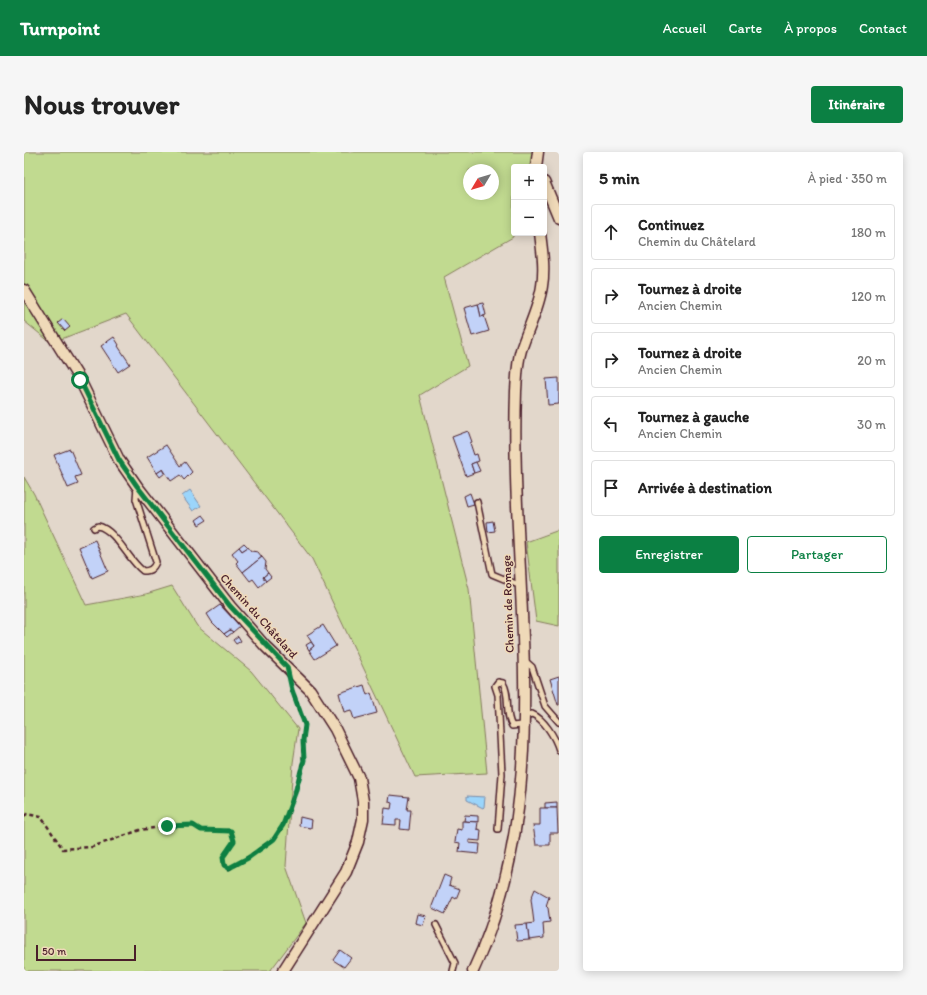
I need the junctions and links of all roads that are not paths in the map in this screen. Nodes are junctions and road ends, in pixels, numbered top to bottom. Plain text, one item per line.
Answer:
1 (538, 152) edge
2 (537, 164) edge
3 (547, 189) edge
4 (559, 218) edge
5 (540, 236) edge
6 (24, 290) edge
7 (137, 486) junction
8 (476, 502) dead end
9 (94, 528) dead end
10 (522, 587) junction
11 (523, 659) junction
12 (524, 716) junction
13 (559, 722) edge
14 (559, 750) edge
15 (498, 829) dead end
16 (436, 925) dead end
17 (283, 971) edge
18 (453, 971) edge
19 (473, 971) edge

1 - 2 street
3 - 4 street
5 - 10 street, Chemin de Romage
6 - 7 street, Chemin du Châtelard
7 - 9 lane
7 - 17 street, Chemin du Châtelard
8 - 10 lane
10 - 11 street, Chemin de Romage
11 - 12 street, Chemin de Romage
11 - 13 lane
12 - 14 lane
12 - 15 lane
12 - 19 street, Chemin de Romage
16 - 18 lane

